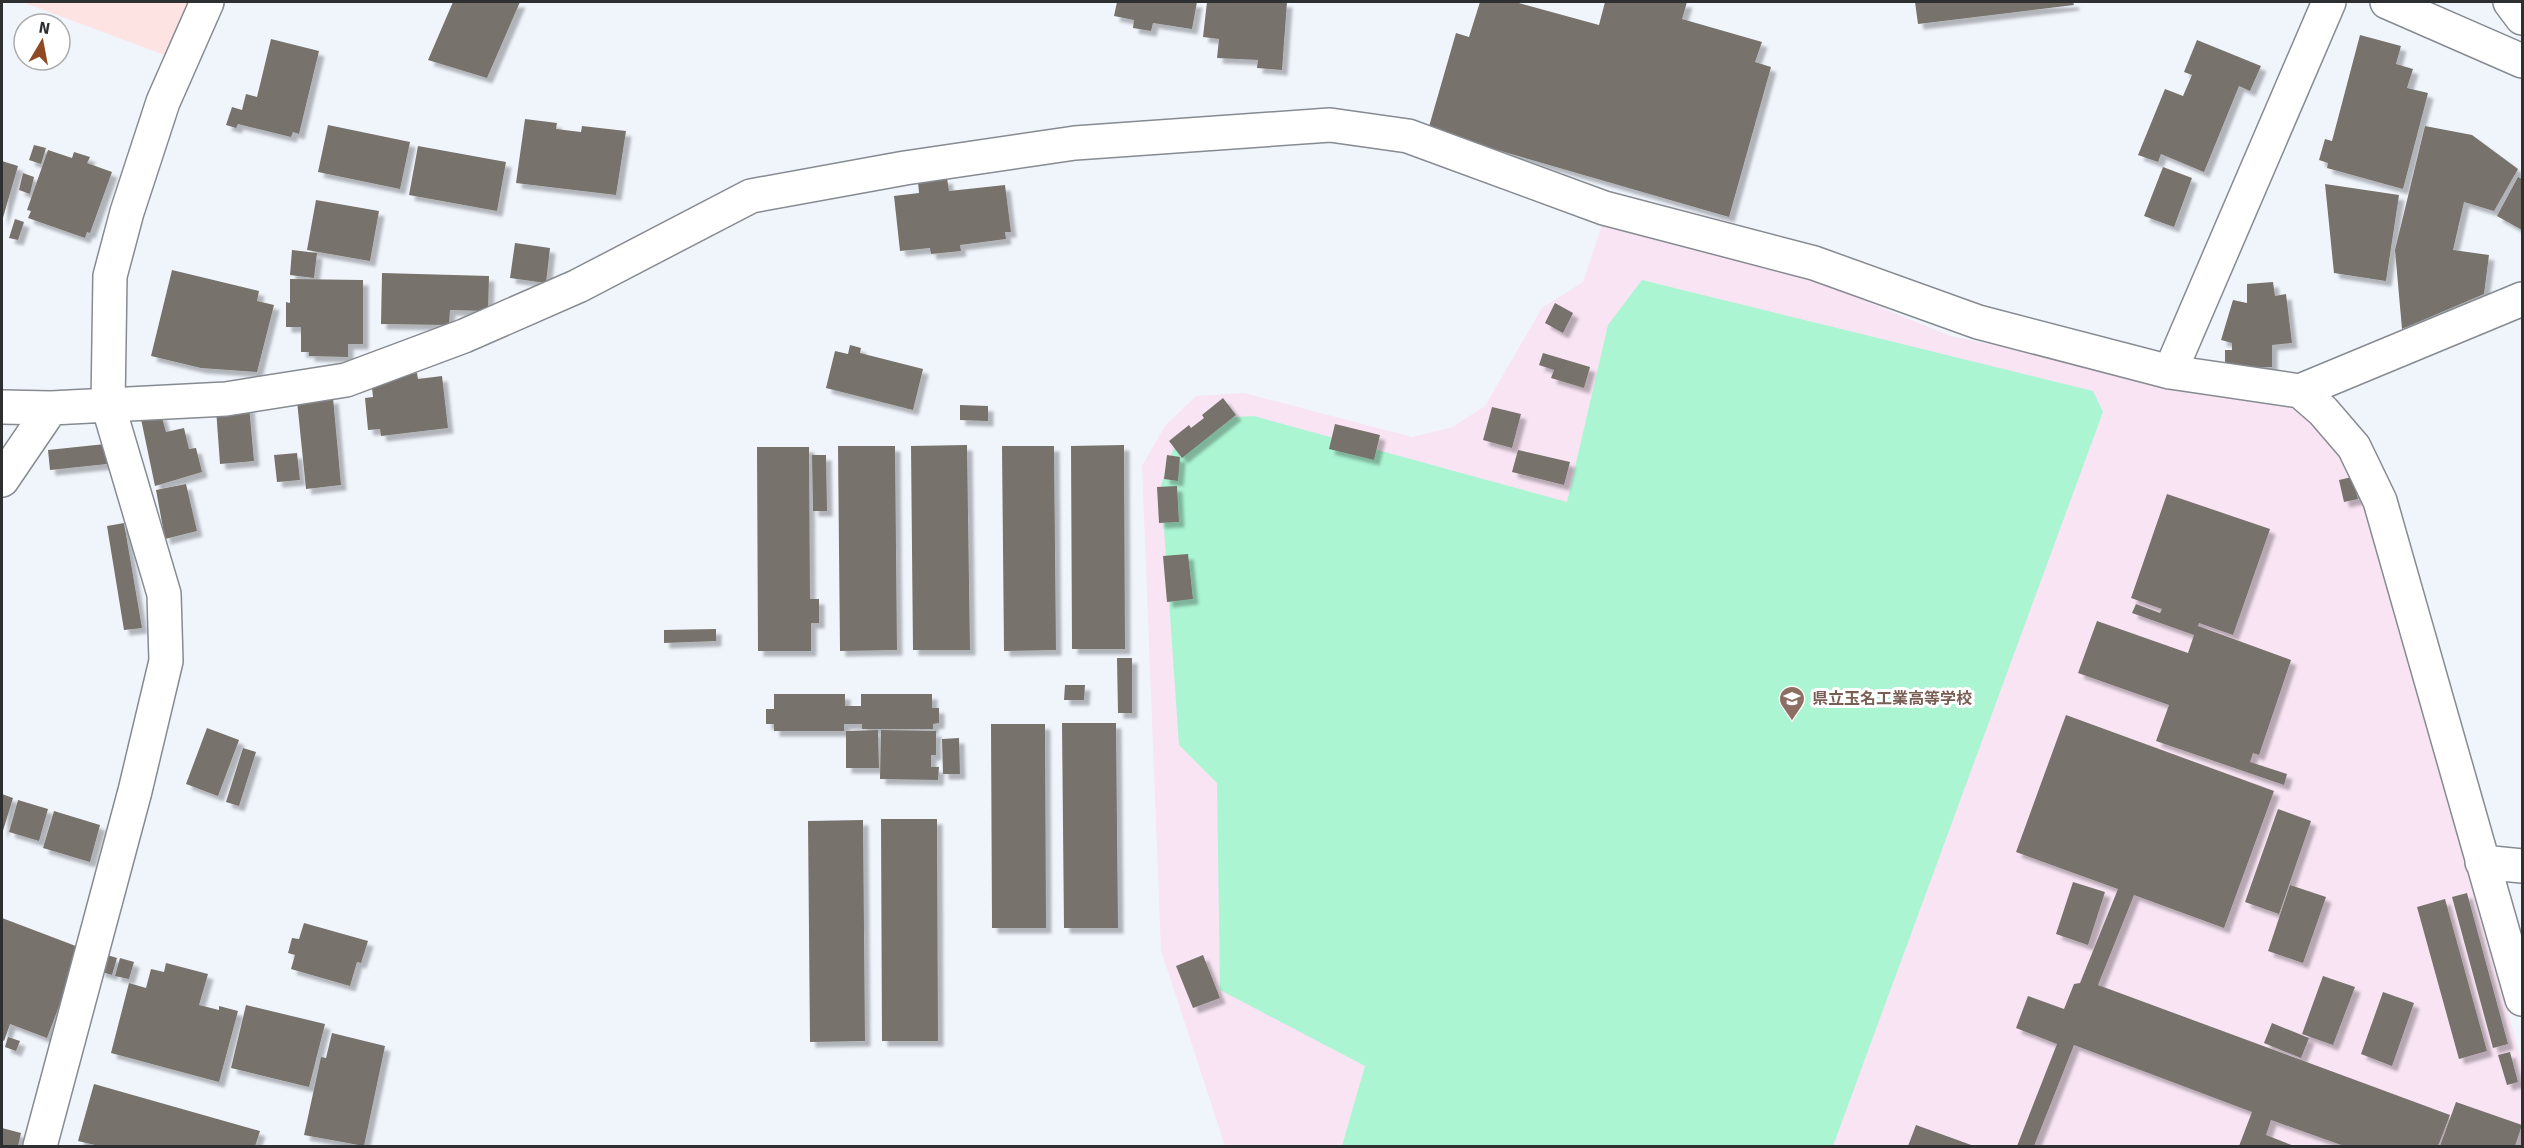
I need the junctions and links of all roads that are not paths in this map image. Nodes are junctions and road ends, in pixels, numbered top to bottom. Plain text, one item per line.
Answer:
1 (207, 2) edge
2 (2330, 2) edge
3 (2386, 2) edge
4 (2510, 2) edge
5 (2523, 18) edge
6 (2523, 61) edge
7 (2523, 299) edge
8 (2170, 372) junction
9 (2300, 391) junction
10 (108, 405) junction
11 (2, 407) edge
12 (51, 408) junction
13 (2, 480) edge
14 (2482, 862) junction
15 (2523, 866) edge
16 (2523, 999) edge
17 (40, 1146) edge

1 - 10 street
2 - 8 street
3 - 6 street
4 - 5 street
7 - 9 street
8 - 9 street
8 - 10 street
9 - 14 street
10 - 12 street
10 - 17 street
11 - 12 street
12 - 13 street
14 - 15 street
14 - 16 street

